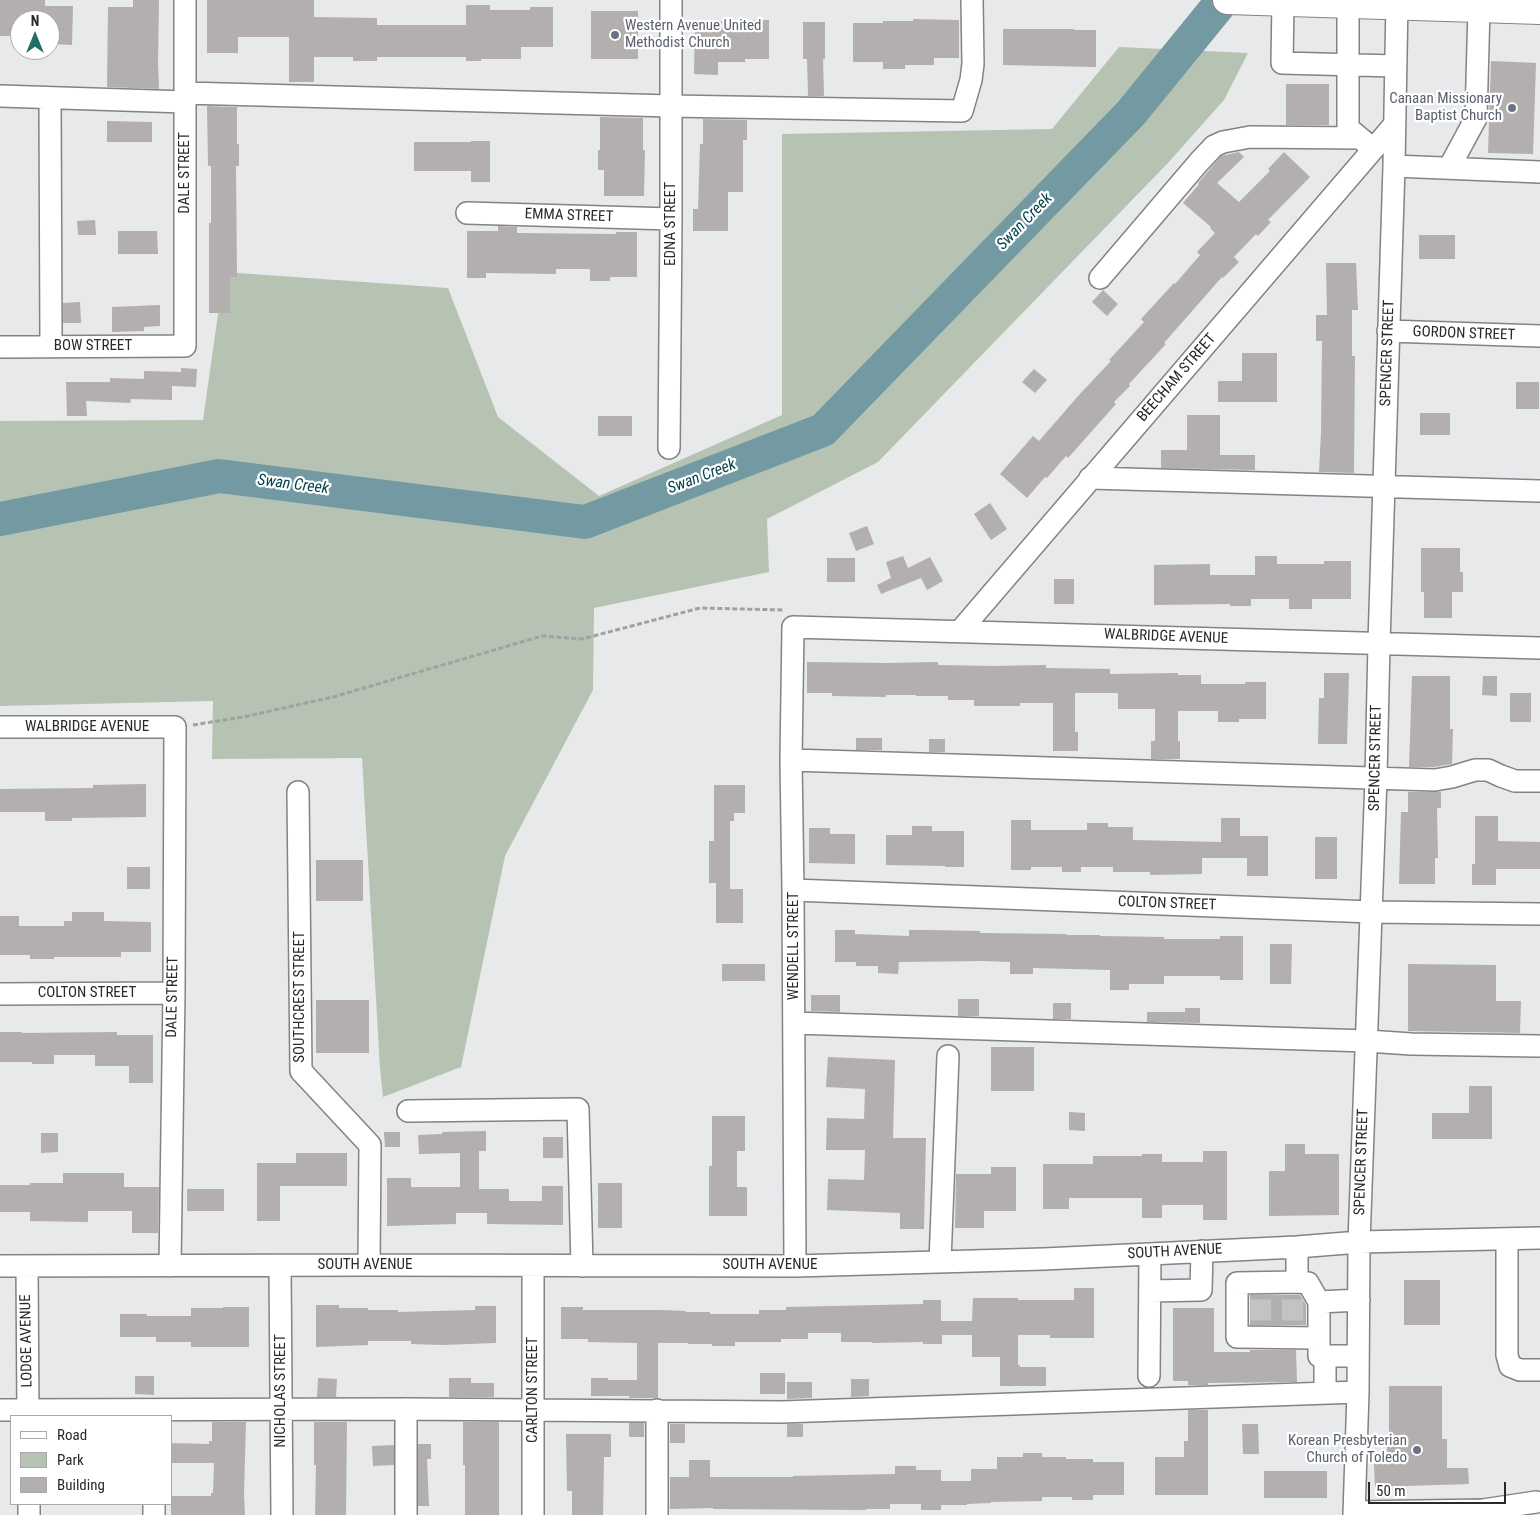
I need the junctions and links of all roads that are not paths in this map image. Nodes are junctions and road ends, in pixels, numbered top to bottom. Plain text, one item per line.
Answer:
1 (185, 0) edge
2 (670, 0) edge
3 (972, 0) edge
4 (1227, 0) edge
5 (1277, 2) junction
6 (1397, 3) edge
7 (1348, 4) junction
8 (1479, 8) junction
9 (1540, 10) edge
10 (1348, 64) junction
11 (1395, 66) junction
12 (0, 96) edge
13 (50, 98) junction
14 (185, 98) junction
15 (671, 106) junction
16 (1394, 125) junction
17 (1366, 144) junction
18 (1394, 166) junction
19 (1449, 168) junction
20 (1539, 170) edge
21 (466, 213) dead end
22 (671, 219) junction
23 (1100, 278) dead end
24 (1388, 331) junction
25 (1540, 336) edge
26 (51, 346) junction
27 (186, 346) joint
28 (0, 347) edge
29 (669, 448) dead end
30 (1090, 478) junction
31 (1384, 486) junction
32 (1540, 491) edge
33 (793, 626) joint
34 (960, 631) junction
35 (1379, 643) junction
36 (1540, 648) edge
37 (0, 727) edge
38 (175, 727) joint
39 (791, 760) junction
40 (1376, 778) junction
41 (1540, 781) edge
42 (298, 792) dead end
43 (793, 890) junction
44 (1372, 912) junction
45 (1540, 914) edge
46 (174, 993) junction
47 (0, 994) edge
48 (794, 1023) junction
49 (1367, 1041) junction
50 (1538, 1046) dead end
51 (948, 1056) dead end
52 (408, 1111) dead end
53 (1508, 1238) junction
54 (1540, 1238) edge
55 (1359, 1242) junction
56 (1297, 1246) junction
57 (1237, 1249) junction
58 (1202, 1251) junction
59 (1150, 1254) junction
60 (940, 1262) junction
61 (369, 1265) junction
62 (0, 1266) edge
63 (27, 1266) junction
64 (170, 1266) junction
65 (280, 1266) junction
66 (533, 1266) junction
67 (582, 1266) junction
68 (795, 1266) junction
69 (1297, 1282) junction
70 (1237, 1283) junction
71 (1150, 1291) junction
72 (1358, 1300) junction
73 (1315, 1307) junction
74 (1322, 1347) junction
75 (1358, 1356) junction
76 (1540, 1370) edge
77 (1149, 1376) dead end
78 (1358, 1392) junction
79 (1325, 1393) junction
80 (281, 1409) junction
81 (406, 1409) junction
82 (0, 1410) edge
83 (533, 1410) junction
84 (657, 1410) junction
85 (28, 1413) edge
86 (154, 1413) edge
87 (1536, 1502) dead end
88 (1483, 1513) edge
89 (1354, 1514) edge
90 (282, 1515) edge
91 (406, 1515) edge
92 (533, 1515) edge
93 (658, 1515) edge

1 - 14 street, DALE STREET
2 - 15 street, EDNA STREET
3 - 15 street
4 - 5 main road
5 - 7 main road
5 - 10 street
6 - 7 main road
6 - 8 main road
6 - 11 street, SPENCER STREET
7 - 10 street
8 - 9 main road
8 - 19 street
10 - 11 street
10 - 17 street
11 - 16 street, SPENCER STREET
12 - 13 street
13 - 14 street
13 - 26 street
14 - 15 street
14 - 27 street, DALE STREET
15 - 22 street, EDNA STREET
16 - 17 street, BEECHAM STREET
16 - 18 street, SPENCER STREET
17 - 23 street
17 - 30 street, BEECHAM STREET
18 - 19 street
18 - 24 street, SPENCER STREET
19 - 20 street
21 - 22 street, EMMA STREET
22 - 29 street, EDNA STREET
24 - 25 street, GORDON STREET
24 - 31 street, SPENCER STREET
26 - 27 street, BOW STREET
26 - 28 street, BOW STREET
30 - 31 street
30 - 34 street, BEECHAM STREET
31 - 32 street
31 - 35 street, SPENCER STREET
33 - 34 street, WALBRIDGE AVENUE
33 - 39 street, WENDELL STREET
34 - 35 street, WALBRIDGE AVENUE
35 - 36 street, WALBRIDGE AVENUE
35 - 40 street, SPENCER STREET
37 - 38 street, WALBRIDGE AVENUE
38 - 46 street, DALE STREET
39 - 40 street
39 - 43 street, WENDELL STREET
40 - 41 street
40 - 44 street, SPENCER STREET
42 - 61 street, SOUTHCREST STREET
43 - 44 street, COLTON STREET
43 - 48 street, WENDELL STREET
44 - 45 street, COLTON STREET
44 - 49 street, SPENCER STREET
46 - 47 street, COLTON STREET
46 - 64 street, DALE STREET
48 - 49 street
48 - 68 street, WENDELL STREET
49 - 50 street
49 - 55 street, SPENCER STREET
51 - 60 street
52 - 67 street
53 - 54 street, SOUTH AVENUE
53 - 55 street, SOUTH AVENUE
53 - 76 street
55 - 56 street, SOUTH AVENUE
55 - 72 street, SPENCER STREET
56 - 57 street, SOUTH AVENUE
56 - 69 street
57 - 58 street, SOUTH AVENUE
57 - 70 street
58 - 59 street, SOUTH AVENUE
58 - 71 street
59 - 60 street, SOUTH AVENUE
59 - 71 street
60 - 68 street, SOUTH AVENUE
61 - 65 street, SOUTH AVENUE
61 - 66 street, SOUTH AVENUE
62 - 63 street, SOUTH AVENUE
63 - 64 street, SOUTH AVENUE
63 - 85 street, LODGE AVENUE
64 - 65 street, SOUTH AVENUE
65 - 80 street, NICHOLAS STREET
66 - 67 street, SOUTH AVENUE
66 - 83 street, CARLTON STREET
67 - 68 street, SOUTH AVENUE
69 - 70 street
69 - 73 street
70 - 74 street
71 - 77 street
72 - 73 street
72 - 75 street, SPENCER STREET
73 - 74 street
74 - 75 street
74 - 79 street
75 - 78 street, SPENCER STREET
78 - 79 street
78 - 89 street, SPENCER STREET
79 - 84 street
80 - 81 street
80 - 86 street
80 - 90 street, NICHOLAS STREET
81 - 83 street
81 - 91 street
82 - 85 street
83 - 84 street
83 - 92 street, CARLTON STREET
84 - 93 street
85 - 86 street
87 - 88 street
88 - 89 street

